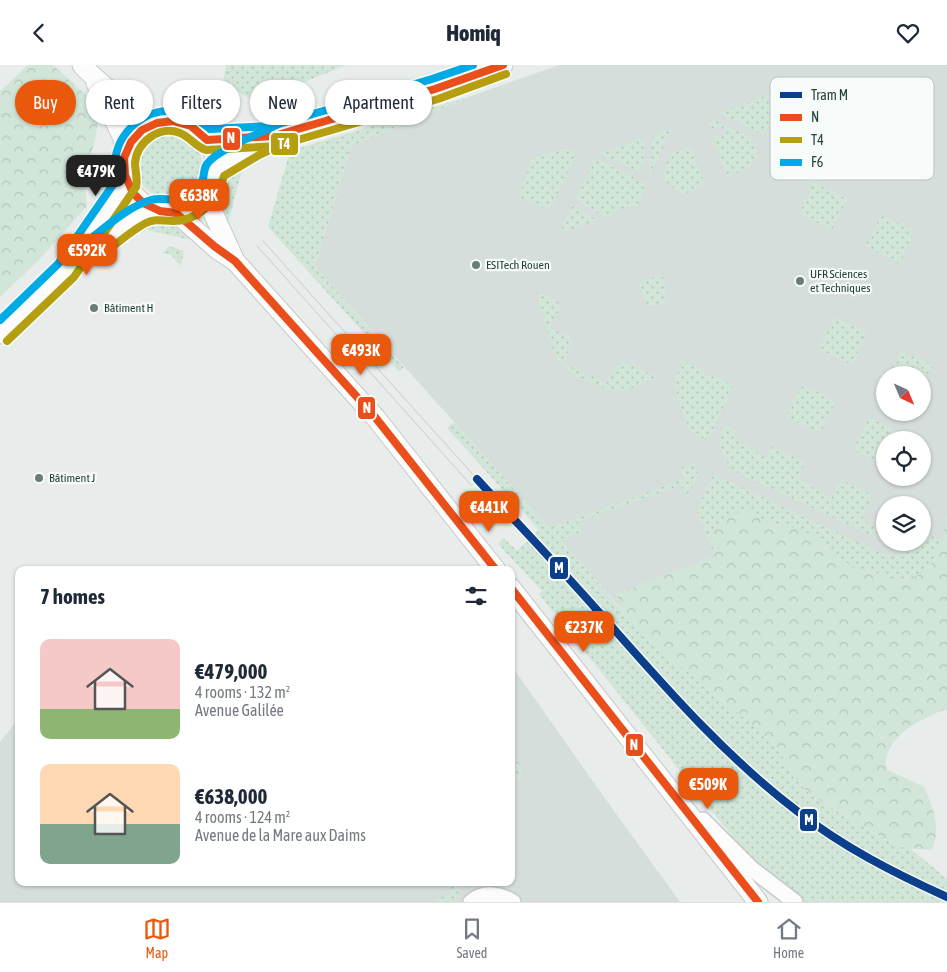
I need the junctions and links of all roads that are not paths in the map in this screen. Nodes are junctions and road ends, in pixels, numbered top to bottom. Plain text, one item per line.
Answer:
1 (82, 65) edge
2 (503, 65) edge
3 (94, 79) joint
4 (153, 123) edge
5 (149, 125) edge
6 (274, 137) junction
7 (207, 140) junction
8 (126, 151) junction
9 (215, 170) junction
10 (127, 182) junction
11 (205, 195) junction
12 (155, 209) junction
13 (174, 211) junction
14 (235, 261) junction
15 (66, 271) junction
16 (0, 334) edge
17 (493, 566) edge
18 (515, 594) edge
19 (642, 755) junction
20 (471, 902) edge
21 (513, 902) edge
22 (758, 902) edge
23 (794, 902) edge

1 - 3 street
2 - 6 street
3 - 8 street
4 - 7 street
5 - 8 street
6 - 7 street
6 - 9 street
7 - 9 street
8 - 10 street
9 - 11 street
10 - 12 street
10 - 15 street
11 - 13 street
11 - 14 street
12 - 13 street
12 - 15 street
13 - 14 street
14 - 17 street
15 - 16 street
18 - 19 street
19 - 22 street
19 - 23 street
20 - 21 street

